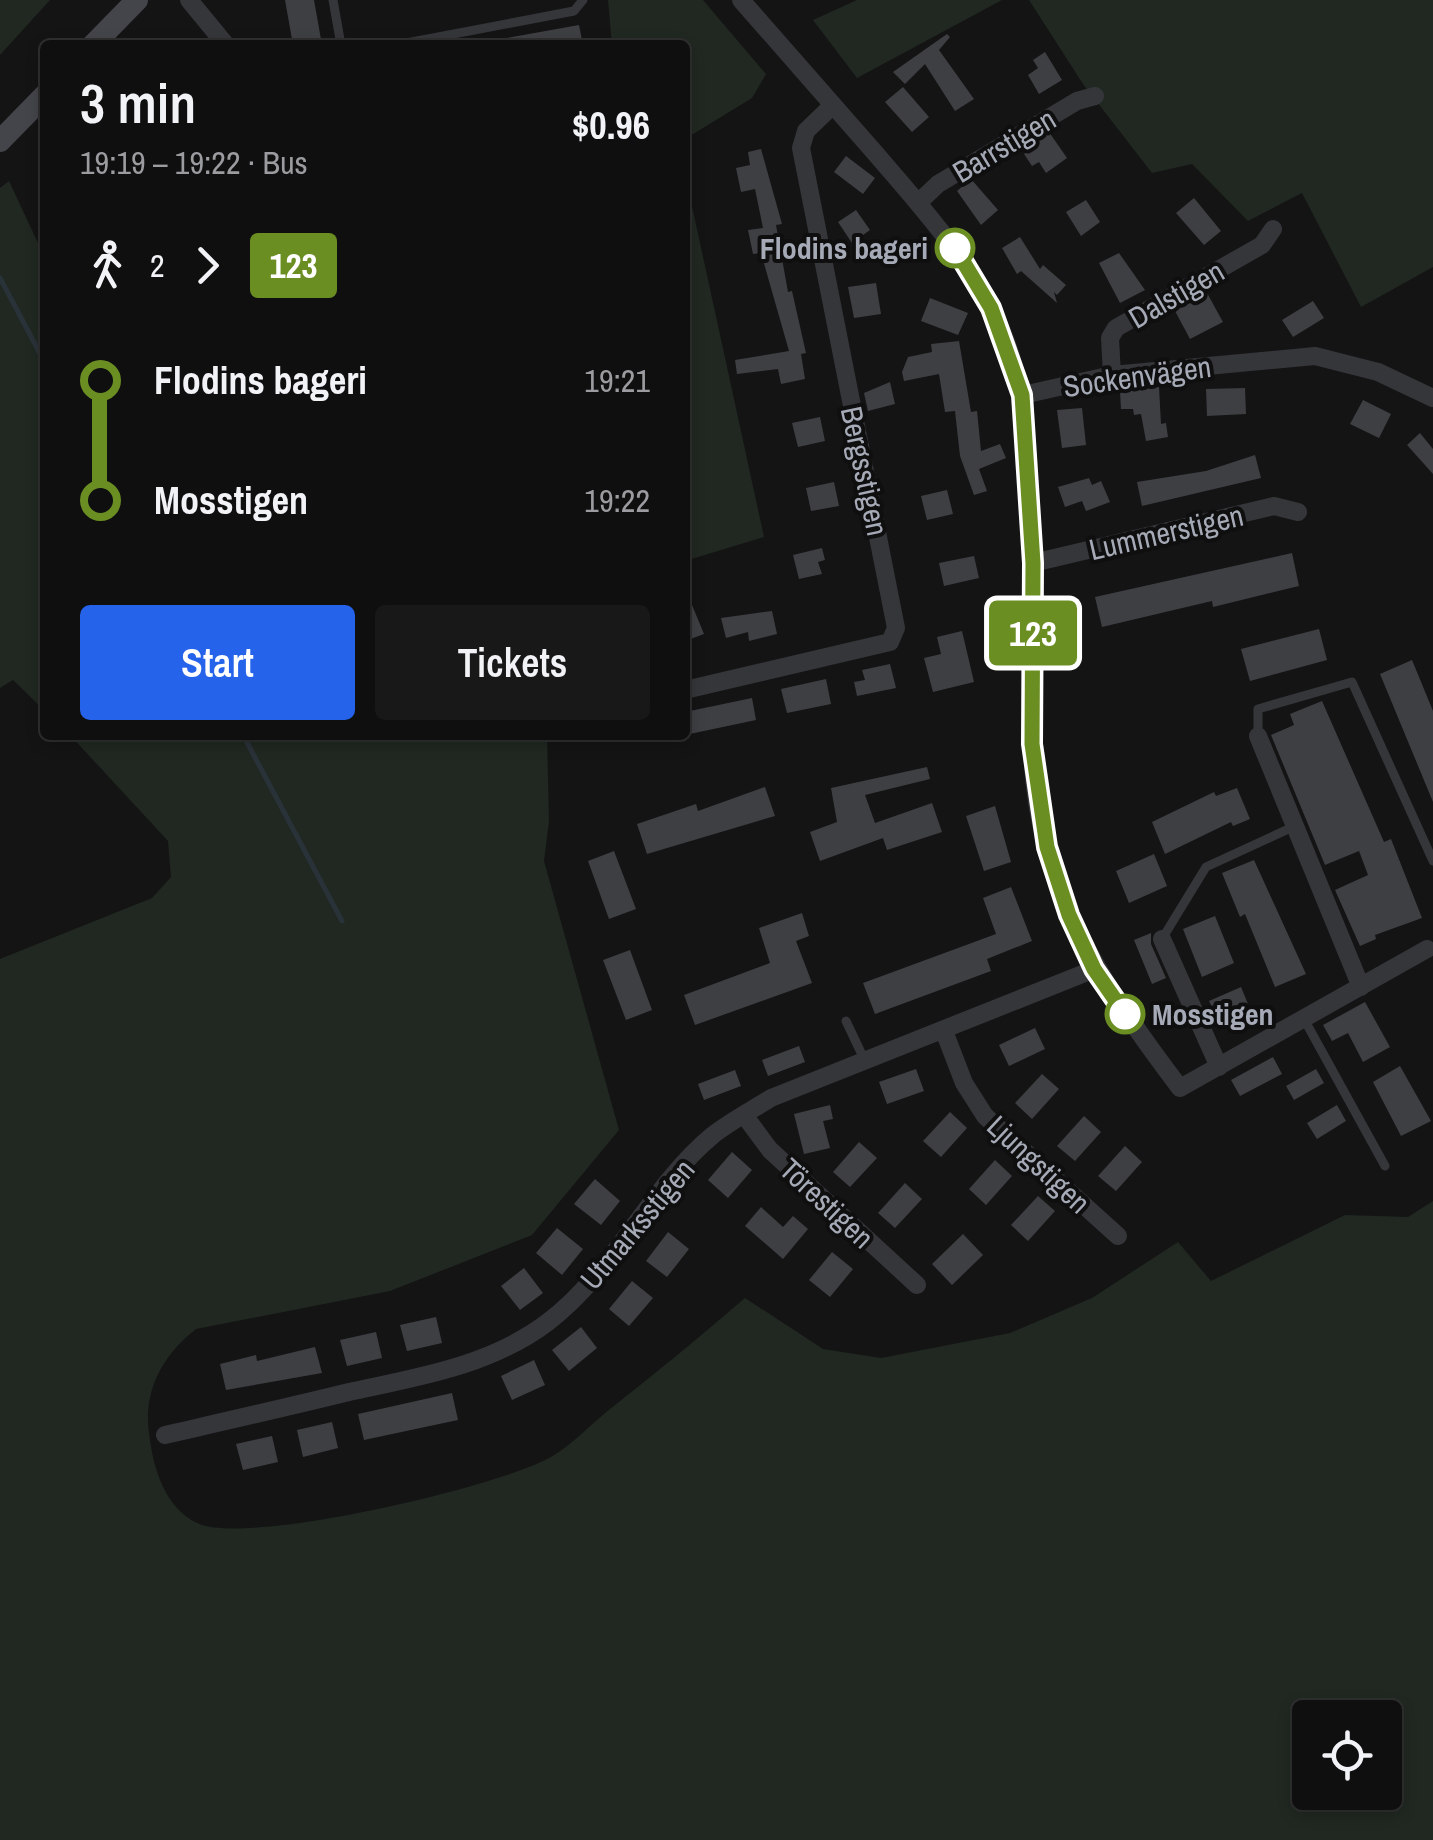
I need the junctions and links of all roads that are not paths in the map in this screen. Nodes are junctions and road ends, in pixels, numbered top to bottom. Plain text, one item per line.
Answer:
1 (137, 0) edge
2 (189, 0) edge
3 (333, 0) edge
4 (583, 0) edge
5 (741, 0) edge
6 (98, 40) edge
7 (222, 40) edge
8 (340, 40) edge
9 (422, 40) edge
10 (1095, 96) dead end
11 (40, 99) edge
12 (834, 105) junction
13 (0, 141) edge
14 (918, 203) junction
15 (1274, 229) dead end
16 (1112, 375) junction
17 (1022, 395) junction
18 (1433, 398) edge
19 (1298, 512) dead end
20 (1033, 563) junction
21 (690, 689) edge
22 (1258, 736) joint
23 (1295, 826) junction
24 (1433, 862) edge
25 (1162, 939) joint
26 (1430, 947) edge
27 (1094, 969) junction
28 (1361, 987) junction
29 (1304, 1020) junction
30 (846, 1021) dead end
31 (944, 1031) junction
32 (865, 1061) junction
33 (1219, 1067) junction
34 (744, 1115) junction
35 (1385, 1166) dead end
36 (1118, 1236) dead end
37 (917, 1285) dead end
38 (165, 1435) dead end

1 - 6 main road
2 - 7 street
3 - 8 lane
4 - 9 lane
5 - 12 street, Sockenvägen
10 - 14 street, Barrstigen
11 - 13 main road
12 - 14 street, Sockenvägen
12 - 21 street, Bergsstigen
14 - 17 street, Sockenvägen
15 - 16 street, Dalstigen
16 - 17 street, Sockenvägen
16 - 18 street, Sockenvägen
17 - 20 street
19 - 20 street, Lummerstigen
20 - 27 street
22 - 23 street
22 - 24 lane
23 - 25 lane
23 - 28 street
25 - 33 street
26 - 28 street
27 - 31 street, Utmarksstigen
27 - 33 street
28 - 29 street
29 - 33 street
29 - 35 lane
30 - 32 lane
31 - 32 street, Utmarksstigen
31 - 36 street, Ljungstigen
32 - 34 street, Utmarksstigen
34 - 37 street, Törestigen
34 - 38 street, Utmarksstigen

